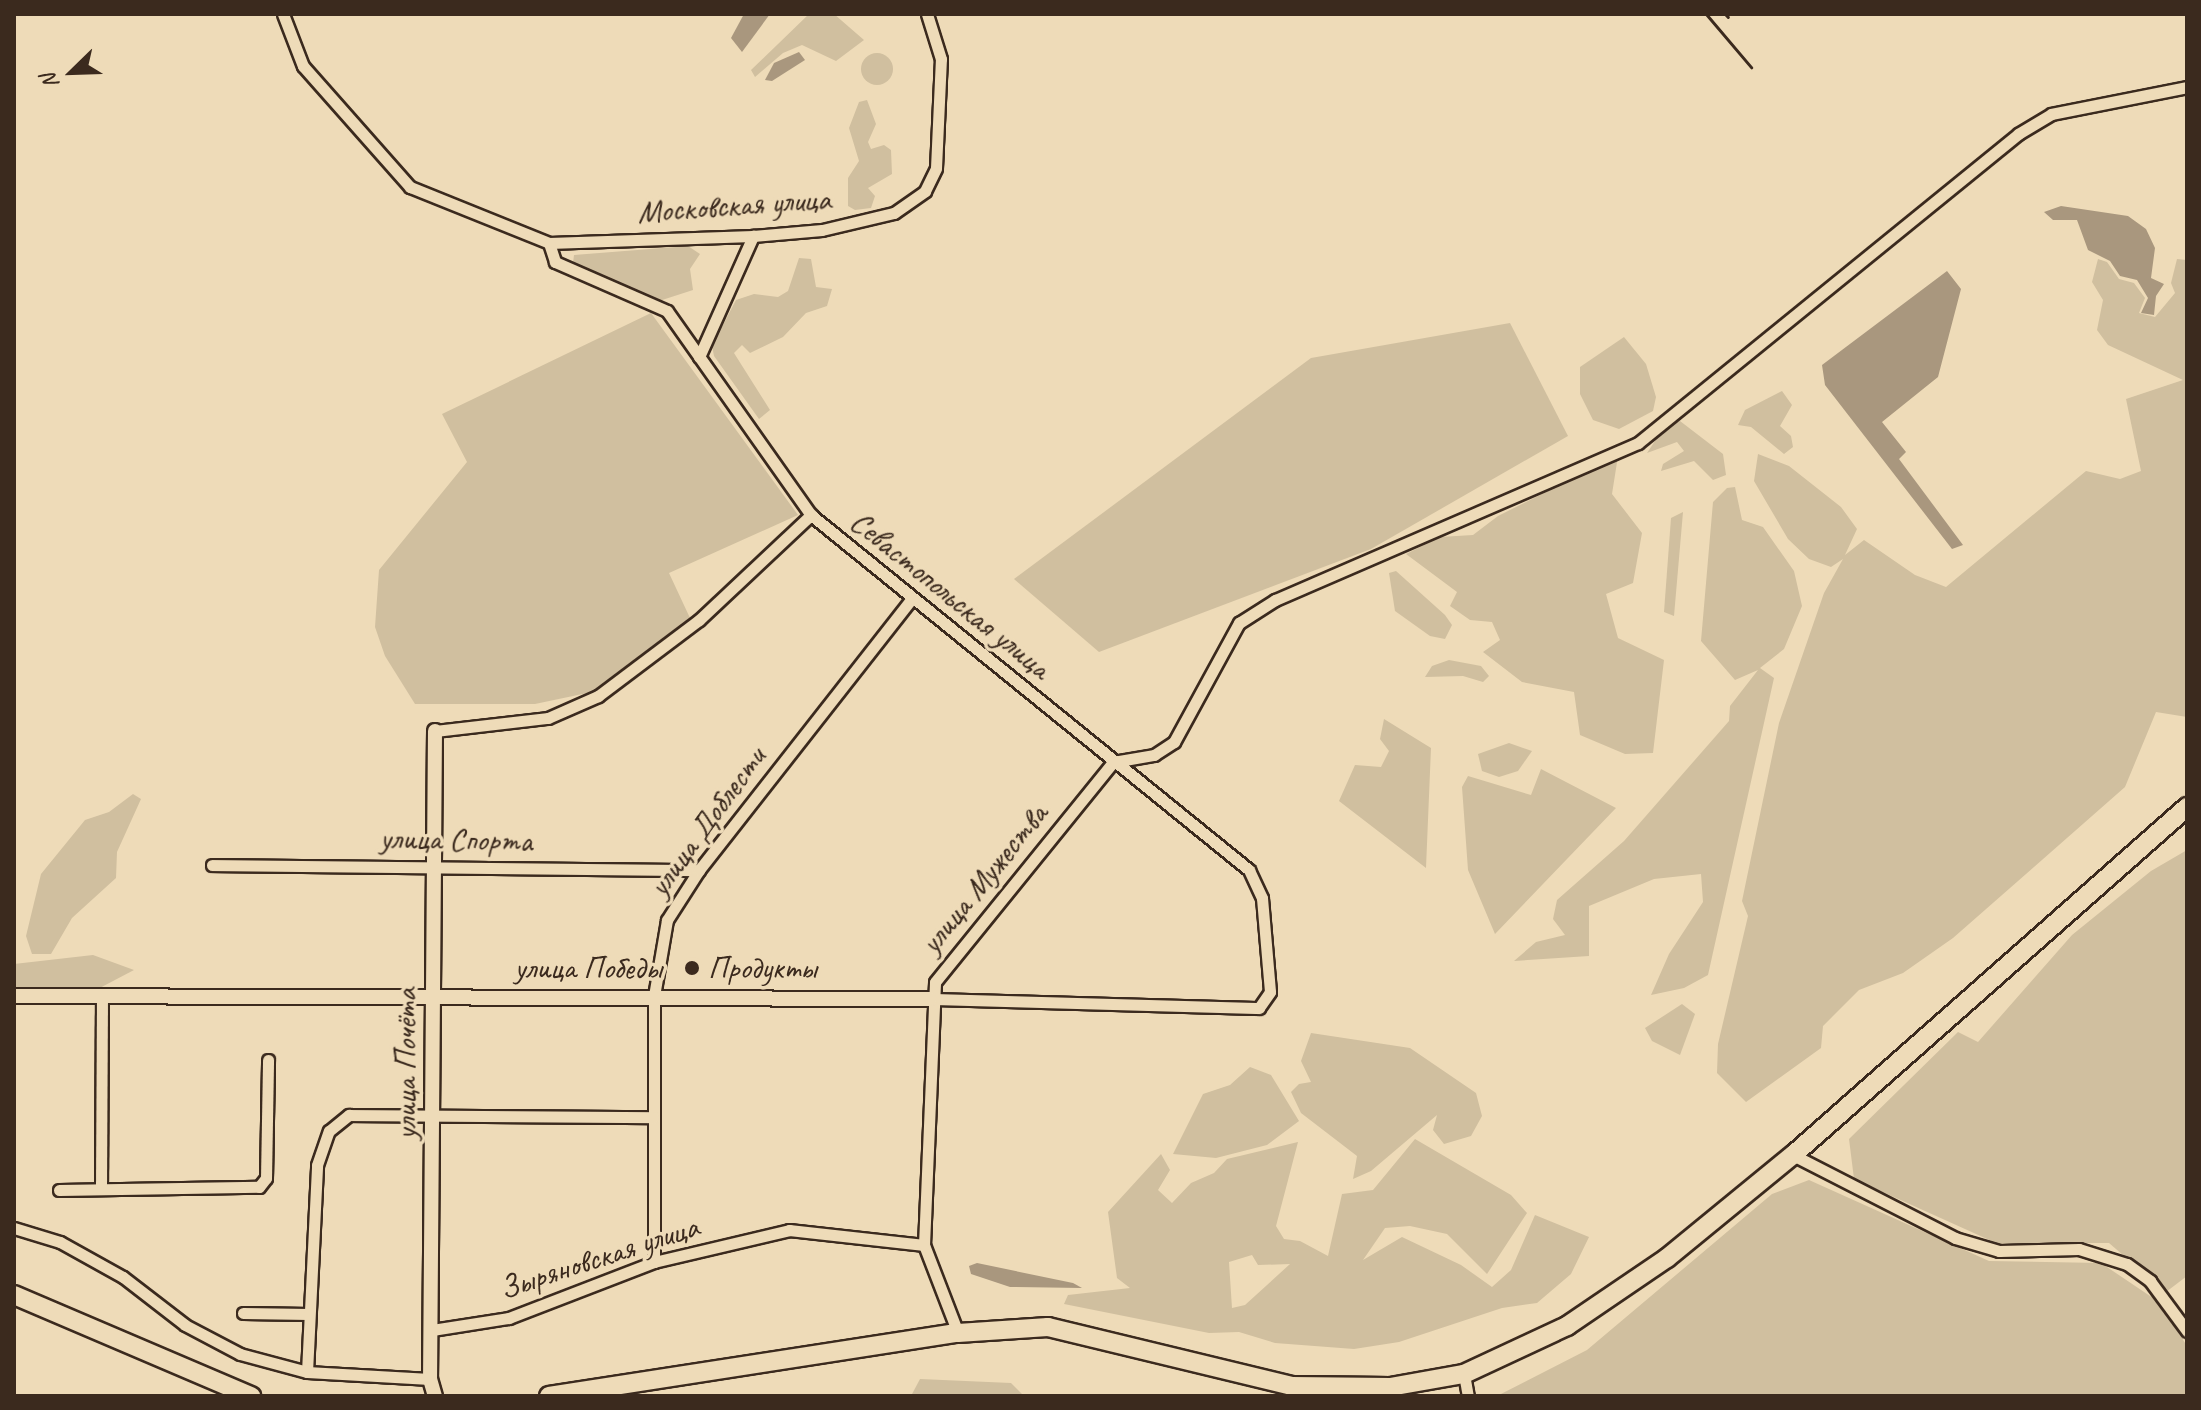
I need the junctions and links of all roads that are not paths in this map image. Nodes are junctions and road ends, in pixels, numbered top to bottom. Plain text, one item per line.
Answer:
1 (283, 14) edge
2 (927, 14) edge
3 (2187, 87) edge
4 (753, 236) junction
5 (549, 243) junction
6 (699, 357) junction
7 (811, 515) junction
8 (912, 598) junction
9 (435, 731) joint
10 (1113, 762) junction
11 (2187, 807) edge
12 (212, 865) dead end
13 (434, 865) junction
14 (699, 870) junction
15 (14, 996) edge
16 (434, 996) junction
17 (654, 996) junction
18 (102, 997) junction
19 (930, 999) junction
20 (1259, 1008) joint
21 (268, 1060) dead end
22 (433, 1113) junction
23 (653, 1117) junction
24 (1793, 1155) junction
25 (101, 1188) junction
26 (59, 1190) dead end
27 (14, 1228) edge
28 (924, 1245) junction
29 (654, 1262) junction
30 (14, 1295) edge
31 (243, 1313) dead end
32 (309, 1314) junction
33 (432, 1330) junction
34 (2187, 1331) edge
35 (958, 1333) junction
36 (307, 1372) junction
37 (1464, 1374) junction
38 (430, 1379) junction
39 (251, 1396) edge
40 (435, 1396) edge
41 (549, 1396) edge
42 (1468, 1396) edge

1 - 5 street
2 - 4 street, Московская улица
3 - 10 street
4 - 5 street, Московская улица
4 - 6 street
5 - 6 street, Севастопольская улица
6 - 7 street, Севастопольская улица
7 - 8 street, Севастопольская улица
7 - 9 street
8 - 10 street, Севастопольская улица
8 - 14 street, улица Доблести
9 - 13 street, улица Почёта
10 - 19 street, улица Мужества
10 - 20 street, Севастопольская улица
11 - 24 main road
12 - 13 street, улица Спорта
13 - 14 street, улица Спорта
13 - 16 street, улица Почёта
14 - 17 street, улица Доблести
15 - 18 street, улица Победы
16 - 17 street, улица Победы
16 - 18 street, улица Победы
16 - 22 street, улица Почёта
17 - 19 street, улица Победы
17 - 23 street, улица Доблести
18 - 25 street
19 - 20 street, улица Победы
19 - 28 street, улица Мужества
21 - 25 street
22 - 23 street
22 - 32 street
22 - 33 street, улица Почёта
23 - 29 street, улица Доблести
24 - 34 street
24 - 37 main road
25 - 26 street
27 - 36 street
28 - 29 street, Зыряновская улица
28 - 35 street, улица Мужества
29 - 33 street, Зыряновская улица
30 - 39 main road
31 - 32 street
32 - 36 street
33 - 38 street, улица Почёта
35 - 37 main road
35 - 41 main road
36 - 38 street
37 - 42 street
38 - 40 street, улица Почёта

